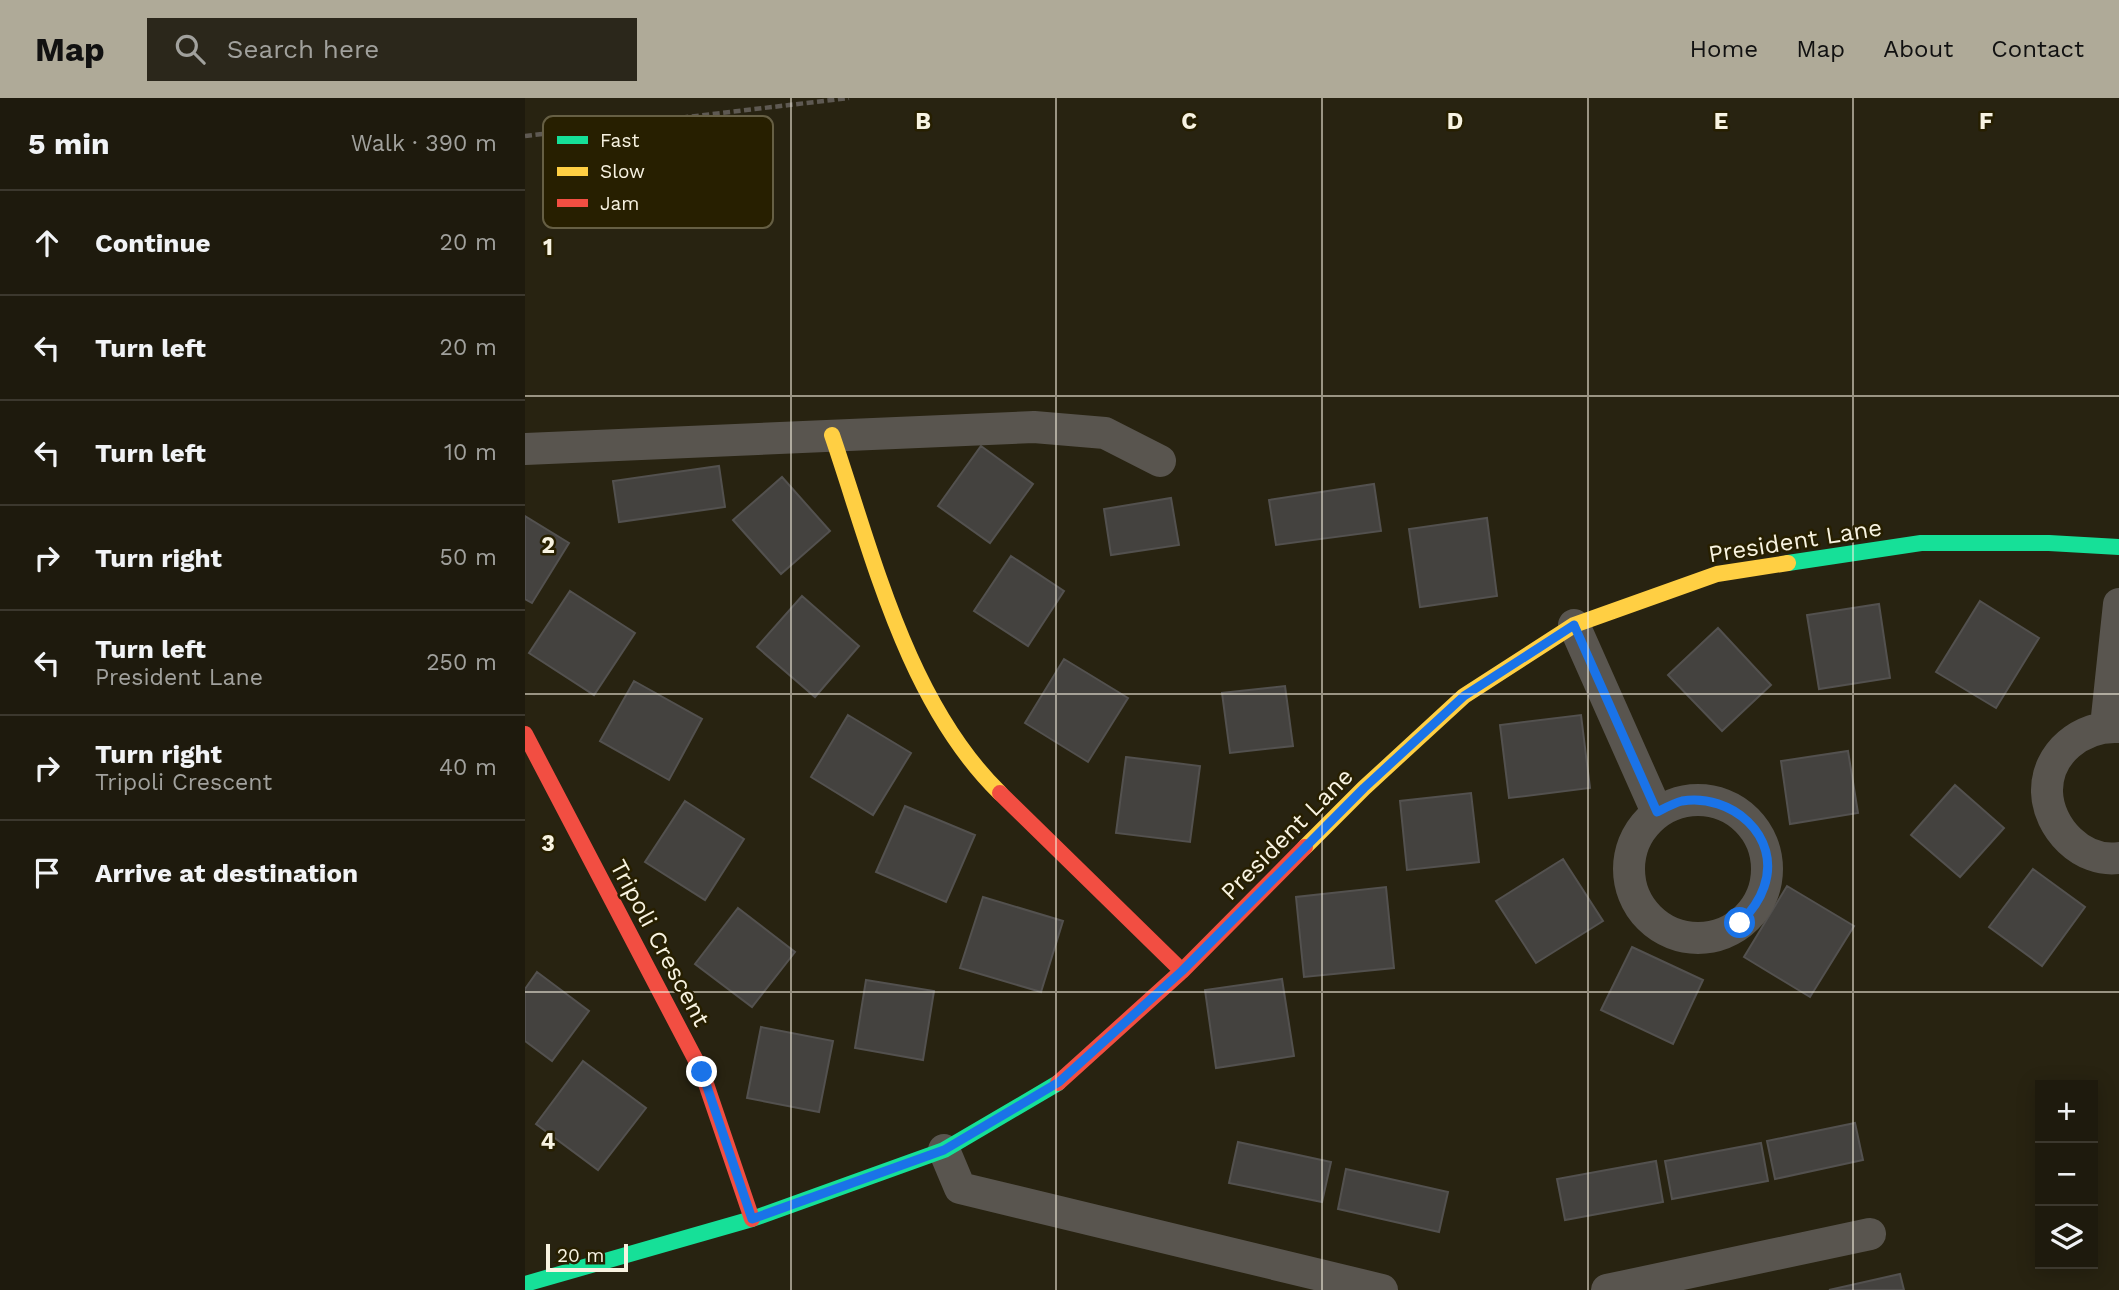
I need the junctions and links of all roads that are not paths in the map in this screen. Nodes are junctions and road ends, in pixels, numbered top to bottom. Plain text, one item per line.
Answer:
1 (832, 435) junction
2 (525, 449) edge
3 (1160, 461) dead end
4 (2119, 547) edge
5 (2119, 604) edge
6 (1574, 625) junction
7 (2113, 726) edge
8 (525, 734) edge
9 (1657, 812) junction
10 (2119, 858) edge
11 (1182, 971) junction
12 (944, 1150) junction
13 (752, 1219) junction
14 (1870, 1234) dead end
15 (525, 1284) edge
16 (1382, 1290) edge
17 (1607, 1290) edge

1 - 2 street
1 - 3 street
1 - 11 street
4 - 6 street, President Lane
5 - 7 street
6 - 9 street
6 - 11 street, President Lane
7 - 10 street
8 - 13 street, Tripoli Crescent
9 - 9 street
11 - 12 street, President Lane
12 - 13 street, President Lane
12 - 16 street
13 - 15 street, President Lane
14 - 17 street

